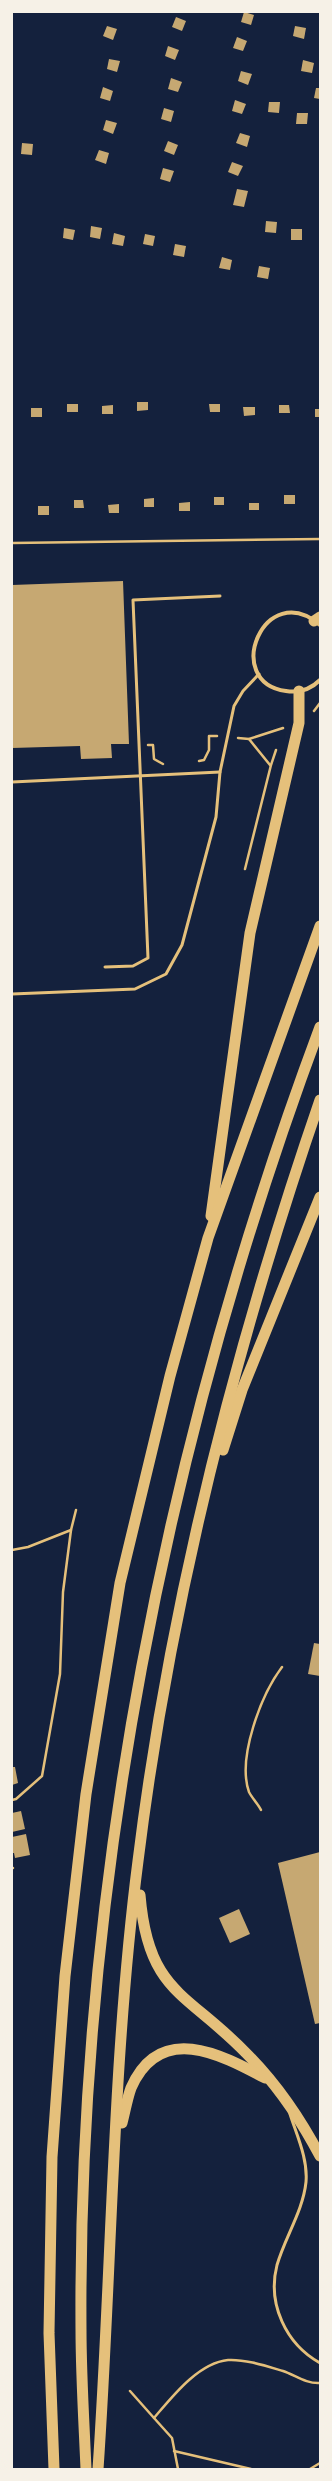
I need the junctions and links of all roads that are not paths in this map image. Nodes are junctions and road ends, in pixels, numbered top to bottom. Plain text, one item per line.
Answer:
1 (220, 596) dead end
2 (318, 621) edge
3 (259, 674) junction
4 (320, 680) edge
5 (299, 691) junction
6 (220, 772) junction
7 (142, 776) junction
8 (12, 782) edge
9 (320, 926) edge
10 (105, 967) dead end
11 (12, 994) edge
12 (320, 1027) edge
13 (320, 1100) edge
14 (320, 1197) edge
15 (208, 1238) junction
16 (191, 1552) junction
17 (137, 1865) junction
18 (269, 2080) junction
19 (284, 2097) junction
20 (115, 2150) junction
21 (320, 2156) edge
22 (320, 2364) edge
23 (54, 2469) edge
24 (86, 2469) edge
25 (98, 2469) edge

1 - 7 lane
2 - 3 street
3 - 5 street
3 - 6 lane
4 - 5 street
5 - 15 highway
6 - 7 lane
6 - 11 lane
7 - 8 lane
7 - 10 lane
9 - 15 highway
12 - 24 highway
13 - 16 highway
14 - 16 highway
15 - 23 highway
16 - 17 highway
17 - 18 highway
17 - 20 highway
18 - 19 highway
18 - 20 highway
19 - 21 highway
19 - 22 lane
20 - 25 highway

